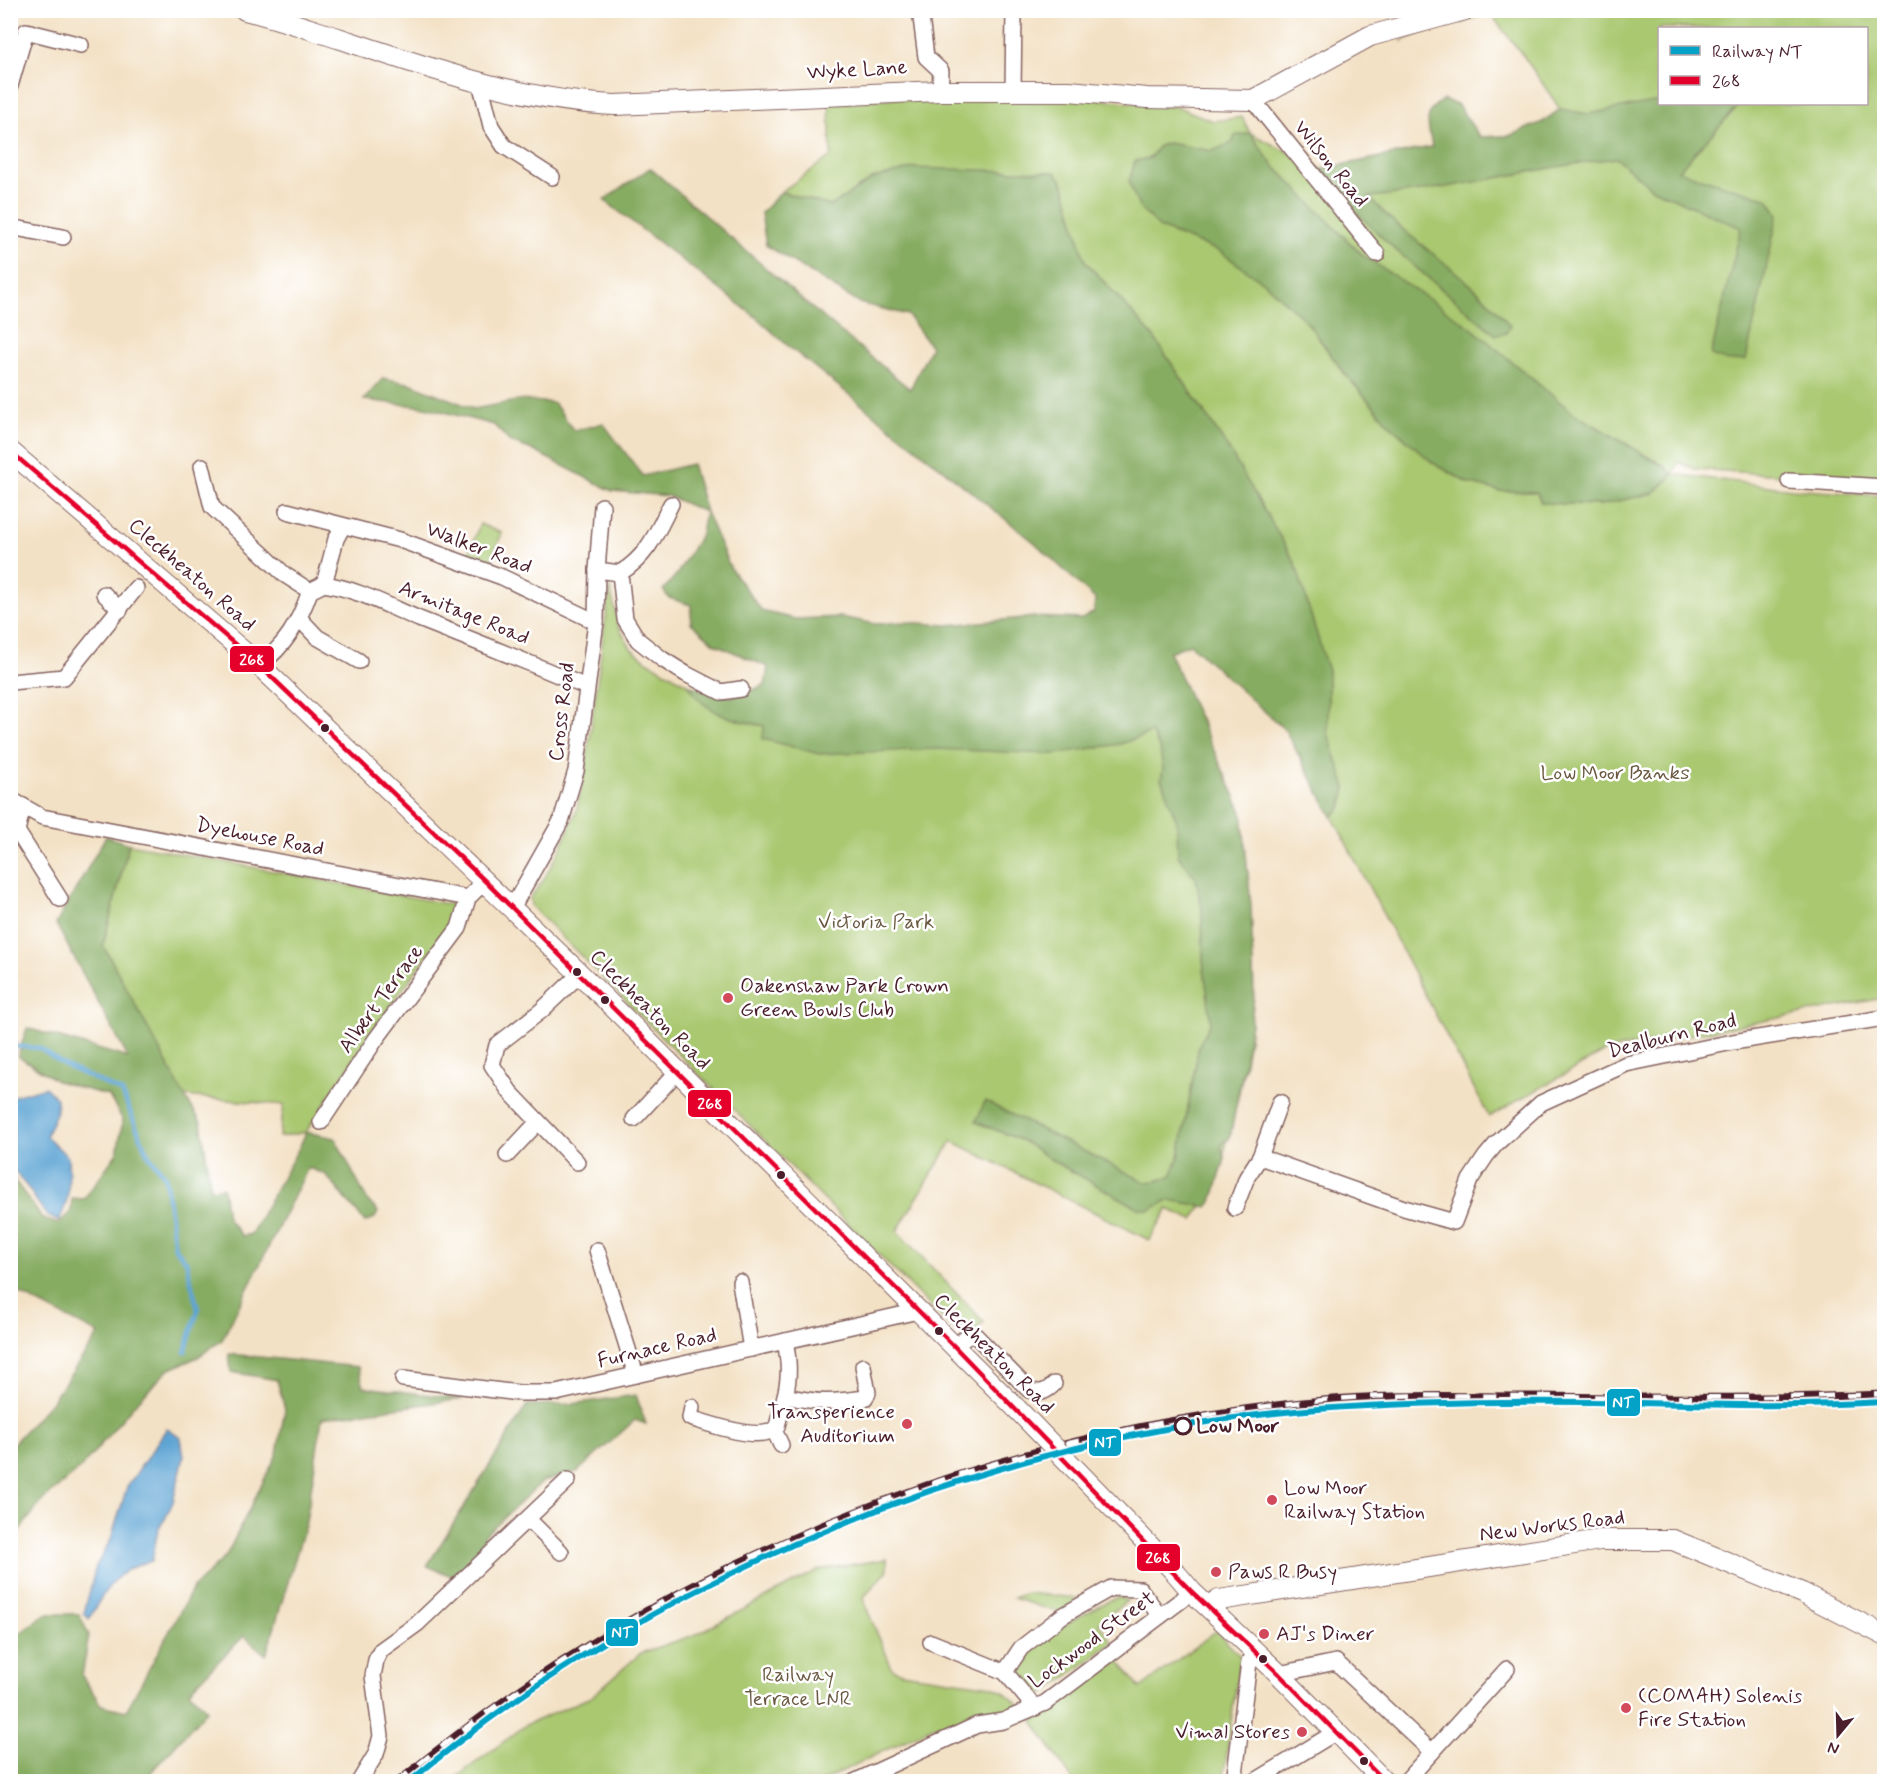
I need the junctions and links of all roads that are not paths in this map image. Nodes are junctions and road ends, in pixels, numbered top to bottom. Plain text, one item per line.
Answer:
1 (245, 10) edge
2 (920, 10) edge
3 (1014, 10) edge
4 (1465, 10) edge
5 (81, 45) dead end
6 (480, 82) junction
7 (10, 86) edge
8 (940, 91) junction
9 (1013, 91) junction
10 (1253, 100) junction
11 (552, 177) dead end
12 (10, 227) edge
13 (63, 237) dead end
14 (1377, 254) dead end
15 (10, 451) edge
16 (202, 465) dead end
17 (1789, 481) dead end
18 (1884, 487) edge
19 (671, 504) dead end
20 (603, 506) dead end
21 (287, 511) dead end
22 (343, 526) junction
23 (597, 570) junction
24 (620, 573) junction
25 (136, 588) dead end
26 (317, 588) junction
27 (104, 594) dead end
28 (120, 610) junction
29 (300, 619) junction
30 (596, 622) junction
31 (359, 661) dead end
32 (259, 665) junction
33 (10, 682) edge
34 (586, 687) junction
35 (741, 690) dead end
36 (17, 803) edge
37 (484, 881) junction
38 (468, 898) junction
39 (60, 899) dead end
40 (512, 908) junction
41 (579, 974) junction
42 (1884, 1018) edge
43 (678, 1071) junction
44 (1280, 1102) dead end
45 (634, 1119) dead end
46 (321, 1122) dead end
47 (538, 1122) junction
48 (507, 1155) dead end
49 (1260, 1157) junction
50 (577, 1162) dead end
51 (1234, 1208) dead end
52 (597, 1250) dead end
53 (740, 1282) dead end
54 (918, 1311) junction
55 (785, 1341) junction
56 (955, 1347) junction
57 (751, 1349) junction
58 (863, 1366) dead end
59 (636, 1374) junction
60 (403, 1379) dead end
61 (1054, 1384) dead end
62 (785, 1396) junction
63 (692, 1407) dead end
64 (568, 1480) dead end
65 (528, 1519) junction
66 (561, 1552) dead end
67 (1192, 1592) junction
68 (1209, 1607) junction
69 (1160, 1616) junction
70 (1884, 1635) edge
71 (931, 1642) dead end
72 (1257, 1654) junction
73 (1507, 1669) dead end
74 (1005, 1672) junction
75 (1279, 1674) junction
76 (1035, 1708) junction
77 (1336, 1732) junction
78 (1432, 1752) junction
79 (359, 1782) edge
80 (854, 1782) edge
81 (1234, 1782) edge
82 (1254, 1782) edge
83 (1385, 1782) edge
84 (1406, 1782) edge

1 - 6 street, Wyke Lane
2 - 8 street
3 - 9 street
4 - 10 street, Wyke Lane
5 - 7 street
6 - 8 street, Wyke Lane
6 - 11 street
8 - 9 street, Wyke Lane
9 - 10 street, Wyke Lane
10 - 14 street, Wilson Road
12 - 13 street
15 - 32 street, Cleckheaton Road
16 - 26 street, Armitage Road
17 - 18 street
19 - 24 street
20 - 23 street, Cross Road
21 - 22 street, Walker Road
22 - 26 street
22 - 30 street, Walker Road
23 - 24 street
23 - 30 street, Cross Road
24 - 35 street
25 - 28 street
26 - 29 street
26 - 34 street, Armitage Road
27 - 28 street
28 - 33 street
29 - 31 street
29 - 32 street
30 - 34 street, Cross Road
32 - 37 street, Cleckheaton Road
34 - 40 street, Cross Road
36 - 38 street, Dyehouse Road
36 - 39 street, Dyehouse Road
37 - 38 street
37 - 40 street, Cleckheaton Road
38 - 46 street, Albert Terrace
40 - 41 street, Cleckheaton Road
41 - 43 street, Cleckheaton Road
41 - 47 street
42 - 49 street, Dealburn Road
43 - 45 street
43 - 54 street, Cleckheaton Road
44 - 49 street
47 - 48 street
47 - 50 street
49 - 51 street
52 - 59 street
53 - 57 street
54 - 55 street, Furnace Road
54 - 56 street, Cleckheaton Road
55 - 57 street, Furnace Road
55 - 62 street
56 - 61 street
56 - 67 street, Cleckheaton Road, bridge
57 - 59 street, Furnace Road
58 - 62 street
59 - 60 street, Furnace Road
62 - 63 street
64 - 65 street
65 - 66 street
65 - 79 street
67 - 68 street, Cleckheaton Road
67 - 69 street, Lockwood Street
68 - 70 street, New Works Road
68 - 72 street, Cleckheaton Road
69 - 74 street
69 - 76 street, Lockwood Street
71 - 74 street
72 - 75 street, Cleckheaton Road
72 - 81 street
73 - 78 street
74 - 76 street
75 - 77 street, Cleckheaton Road
75 - 78 street
76 - 80 street, Lockwood Street
77 - 82 street
77 - 83 street, Cleckheaton Road
78 - 84 street

